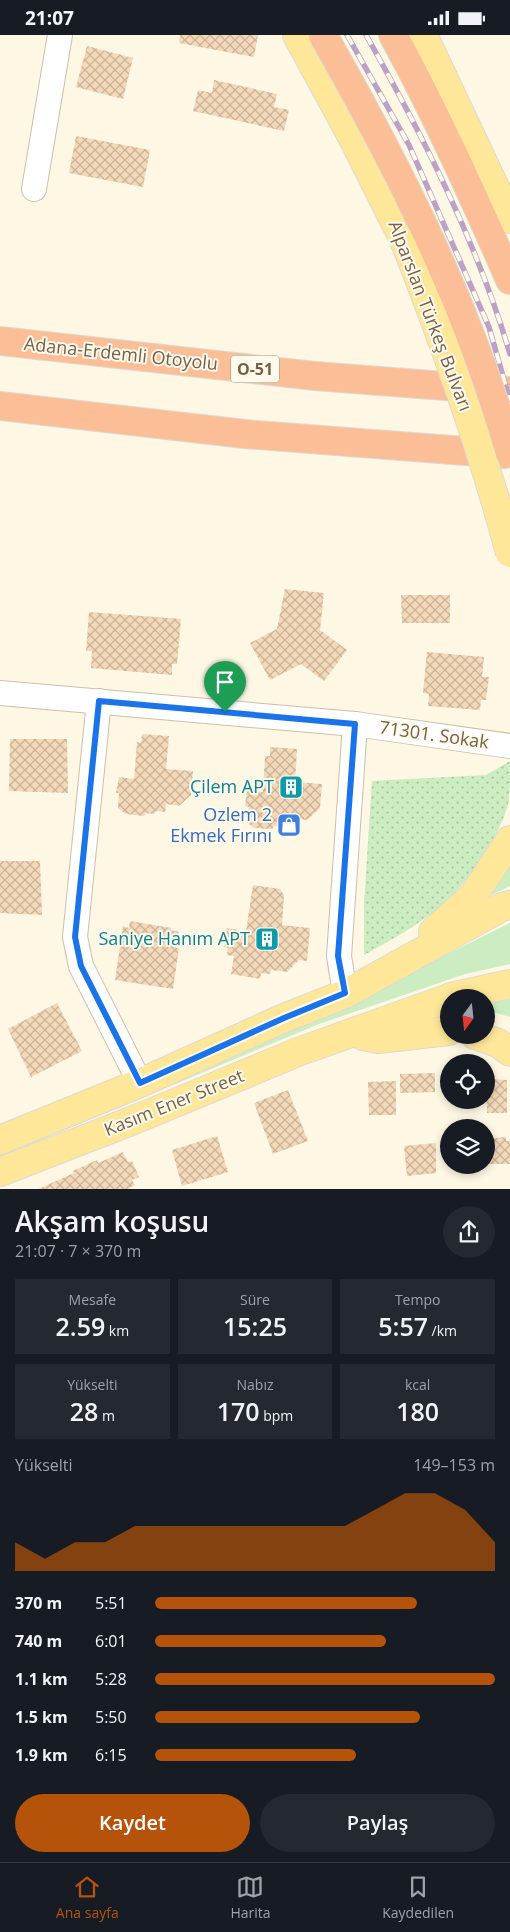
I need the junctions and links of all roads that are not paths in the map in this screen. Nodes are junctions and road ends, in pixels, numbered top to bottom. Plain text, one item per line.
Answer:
1 (60, 35) edge
2 (297, 35) edge
3 (323, 35) edge
4 (393, 35) edge
5 (423, 35) edge
6 (34, 189) dead end
7 (510, 219) edge
8 (510, 280) edge
9 (0, 341) edge
10 (510, 391) edge
11 (0, 406) edge
12 (510, 454) edge
13 (510, 553) edge
14 (0, 693) edge
15 (99, 701) junction
16 (355, 724) junction
17 (510, 746) edge
18 (510, 840) edge
19 (510, 905) edge
20 (510, 984) edge
21 (489, 989) edge
22 (345, 993) junction
23 (440, 1002) edge
24 (440, 1032) edge
25 (349, 1034) junction
26 (495, 1042) edge
27 (510, 1052) edge
28 (140, 1083) junction
29 (0, 1140) edge
30 (0, 1172) edge

1 - 6 street
2 - 13 main road, Alparslan Türkeş Bulvarı, bridge
3 - 12 highway, Alparslan Türkeş Bulvarı, bridge
4 - 8 highway
5 - 7 main road
9 - 10 highway, Adana-Erdemli Otoyolu / O-51
11 - 12 highway
14 - 15 street, 71301. Sokak
15 - 16 street, 71301. Sokak
15 - 28 street
16 - 17 street, 71301. Sokak
16 - 22 street
18 - 22 main road
19 - 22 main road
20 - 21 main road, Kasım Ener Street
22 - 28 main road, Kasım Ener Street
23 - 25 main road, Kasım Ener Street
24 - 25 main road
25 - 30 main road, Kasım Ener Street
26 - 27 main road
28 - 29 main road, Kasım Ener Street

